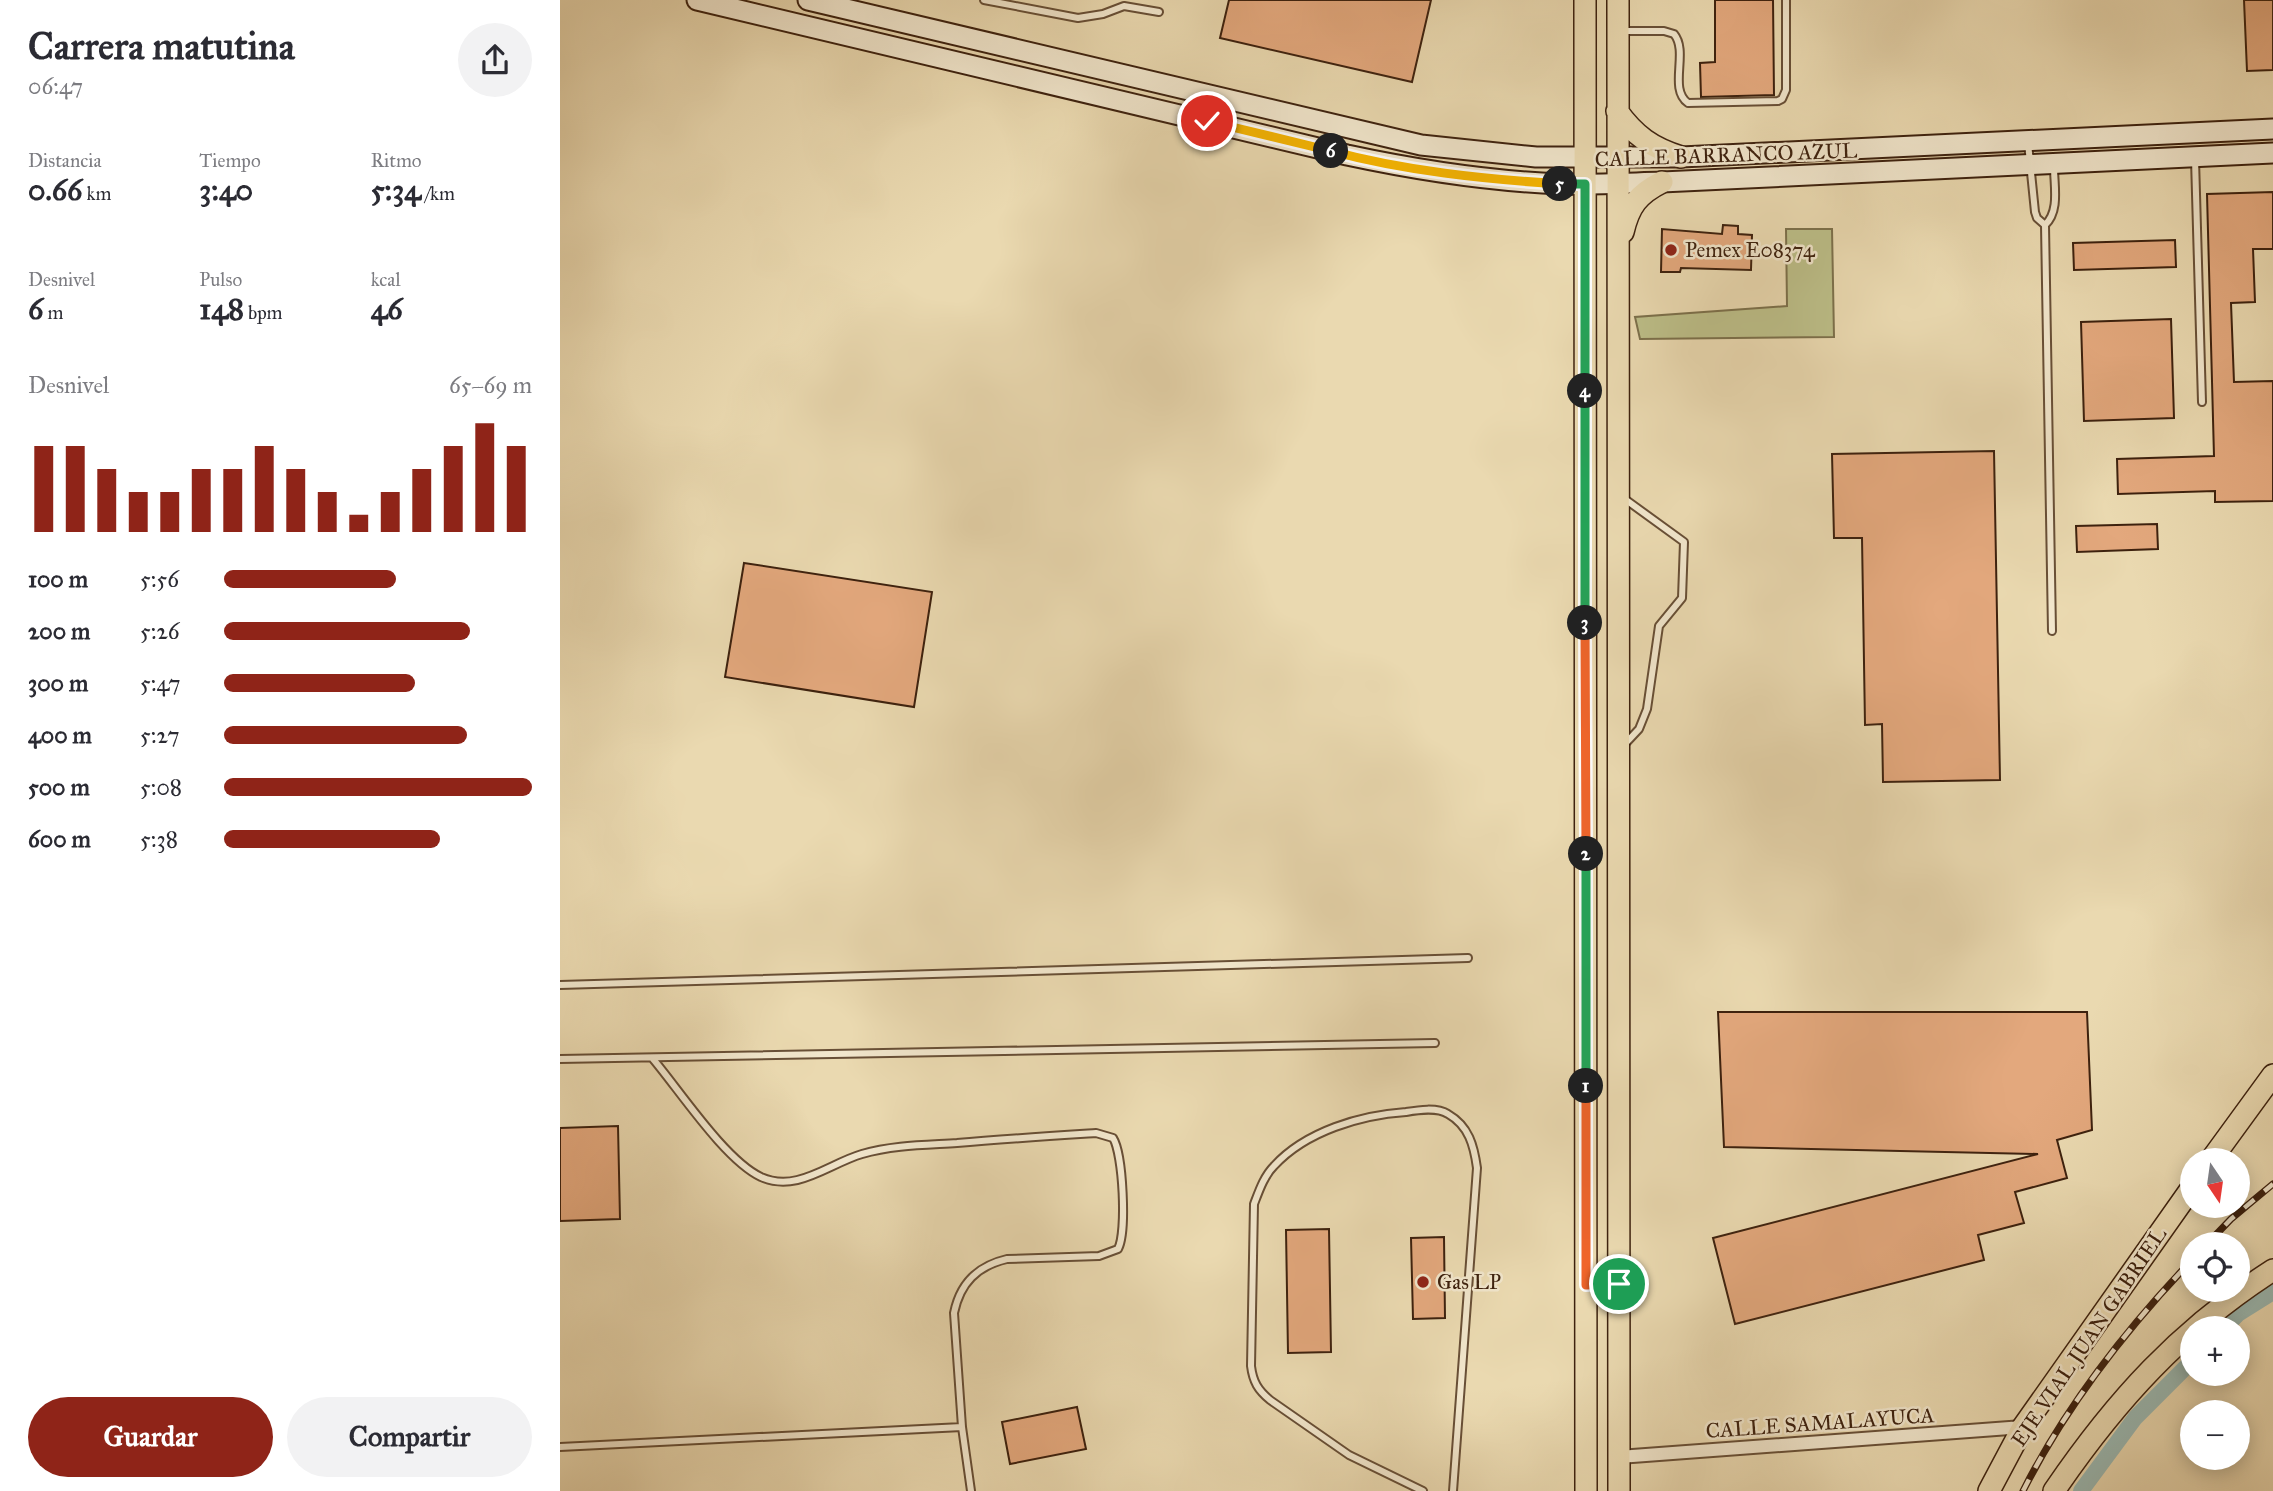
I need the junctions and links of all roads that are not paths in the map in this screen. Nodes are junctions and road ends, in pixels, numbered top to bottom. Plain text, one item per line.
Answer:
1 (697, 0) edge
2 (808, 0) edge
3 (984, 0) edge
4 (1585, 0) edge
5 (1618, 0) edge
6 (1786, 0) edge
7 (1159, 12) dead end
8 (1618, 31) junction
9 (1617, 111) junction
10 (2273, 129) edge
11 (2028, 141) junction
12 (1816, 151) junction
13 (2273, 153) edge
14 (1681, 157) junction
15 (2195, 157) junction
16 (1584, 159) junction
17 (1618, 159) junction
18 (2054, 163) junction
19 (2029, 164) junction
20 (1762, 177) junction
21 (1662, 182) junction
22 (1618, 183) junction
23 (1585, 184) junction
24 (2045, 225) junction
25 (1617, 258) junction
26 (2202, 401) dead end
27 (1618, 494) junction
28 (2052, 631) dead end
29 (1620, 749) junction
30 (1468, 958) dead end
31 (560, 985) edge
32 (1435, 1044) dead end
33 (560, 1059) edge
34 (653, 1059) junction
35 (2273, 1075) edge
36 (2220, 1148) edge
37 (2180, 1204) edge
38 (2273, 1270) edge
39 (1619, 1284) junction
40 (1586, 1285) junction
41 (962, 1427) junction
42 (2023, 1427) junction
43 (560, 1447) edge
44 (1619, 1457) junction
45 (971, 1491) edge
46 (1423, 1491) edge
47 (1453, 1491) edge
48 (1586, 1491) edge
49 (1619, 1491) edge
50 (1989, 1491) edge
51 (2054, 1491) edge

1 - 23 main road, CALLE BARRANCO AZUL
2 - 16 main road, CALLE BARRANCO AZUL
3 - 7 lane
4 - 16 main road
5 - 8 main road
6 - 8 lane
8 - 9 main road
9 - 14 main road
9 - 17 main road
10 - 11 main road, CALLE BARRANCO AZUL
11 - 12 main road, CALLE BARRANCO AZUL
11 - 19 lane
12 - 14 main road, CALLE BARRANCO AZUL
12 - 20 main road
13 - 15 main road, CALLE BARRANCO AZUL
14 - 17 main road, CALLE BARRANCO AZUL
15 - 18 main road, CALLE BARRANCO AZUL
15 - 26 lane
16 - 17 main road, CALLE BARRANCO AZUL
16 - 23 main road
17 - 22 main road
18 - 19 main road, CALLE BARRANCO AZUL
18 - 24 lane
19 - 20 main road, CALLE BARRANCO AZUL
19 - 24 lane
20 - 21 main road, CALLE BARRANCO AZUL
21 - 22 main road, CALLE BARRANCO AZUL
21 - 25 main road
22 - 23 main road, CALLE BARRANCO AZUL
22 - 25 main road
23 - 40 main road
24 - 28 lane
25 - 27 main road
27 - 29 main road
27 - 29 lane
29 - 39 main road
30 - 31 lane
32 - 34 lane
33 - 34 lane
34 - 41 lane
35 - 36 main road
37 - 42 main road, EJE VIAL JUAN GABRIEL
38 - 51 main road
39 - 40 main road
39 - 44 main road
40 - 48 main road
41 - 43 lane
41 - 45 lane
42 - 44 street, CALLE SAMALAYUCA
42 - 50 main road, EJE VIAL JUAN GABRIEL
44 - 49 main road
46 - 47 lane

